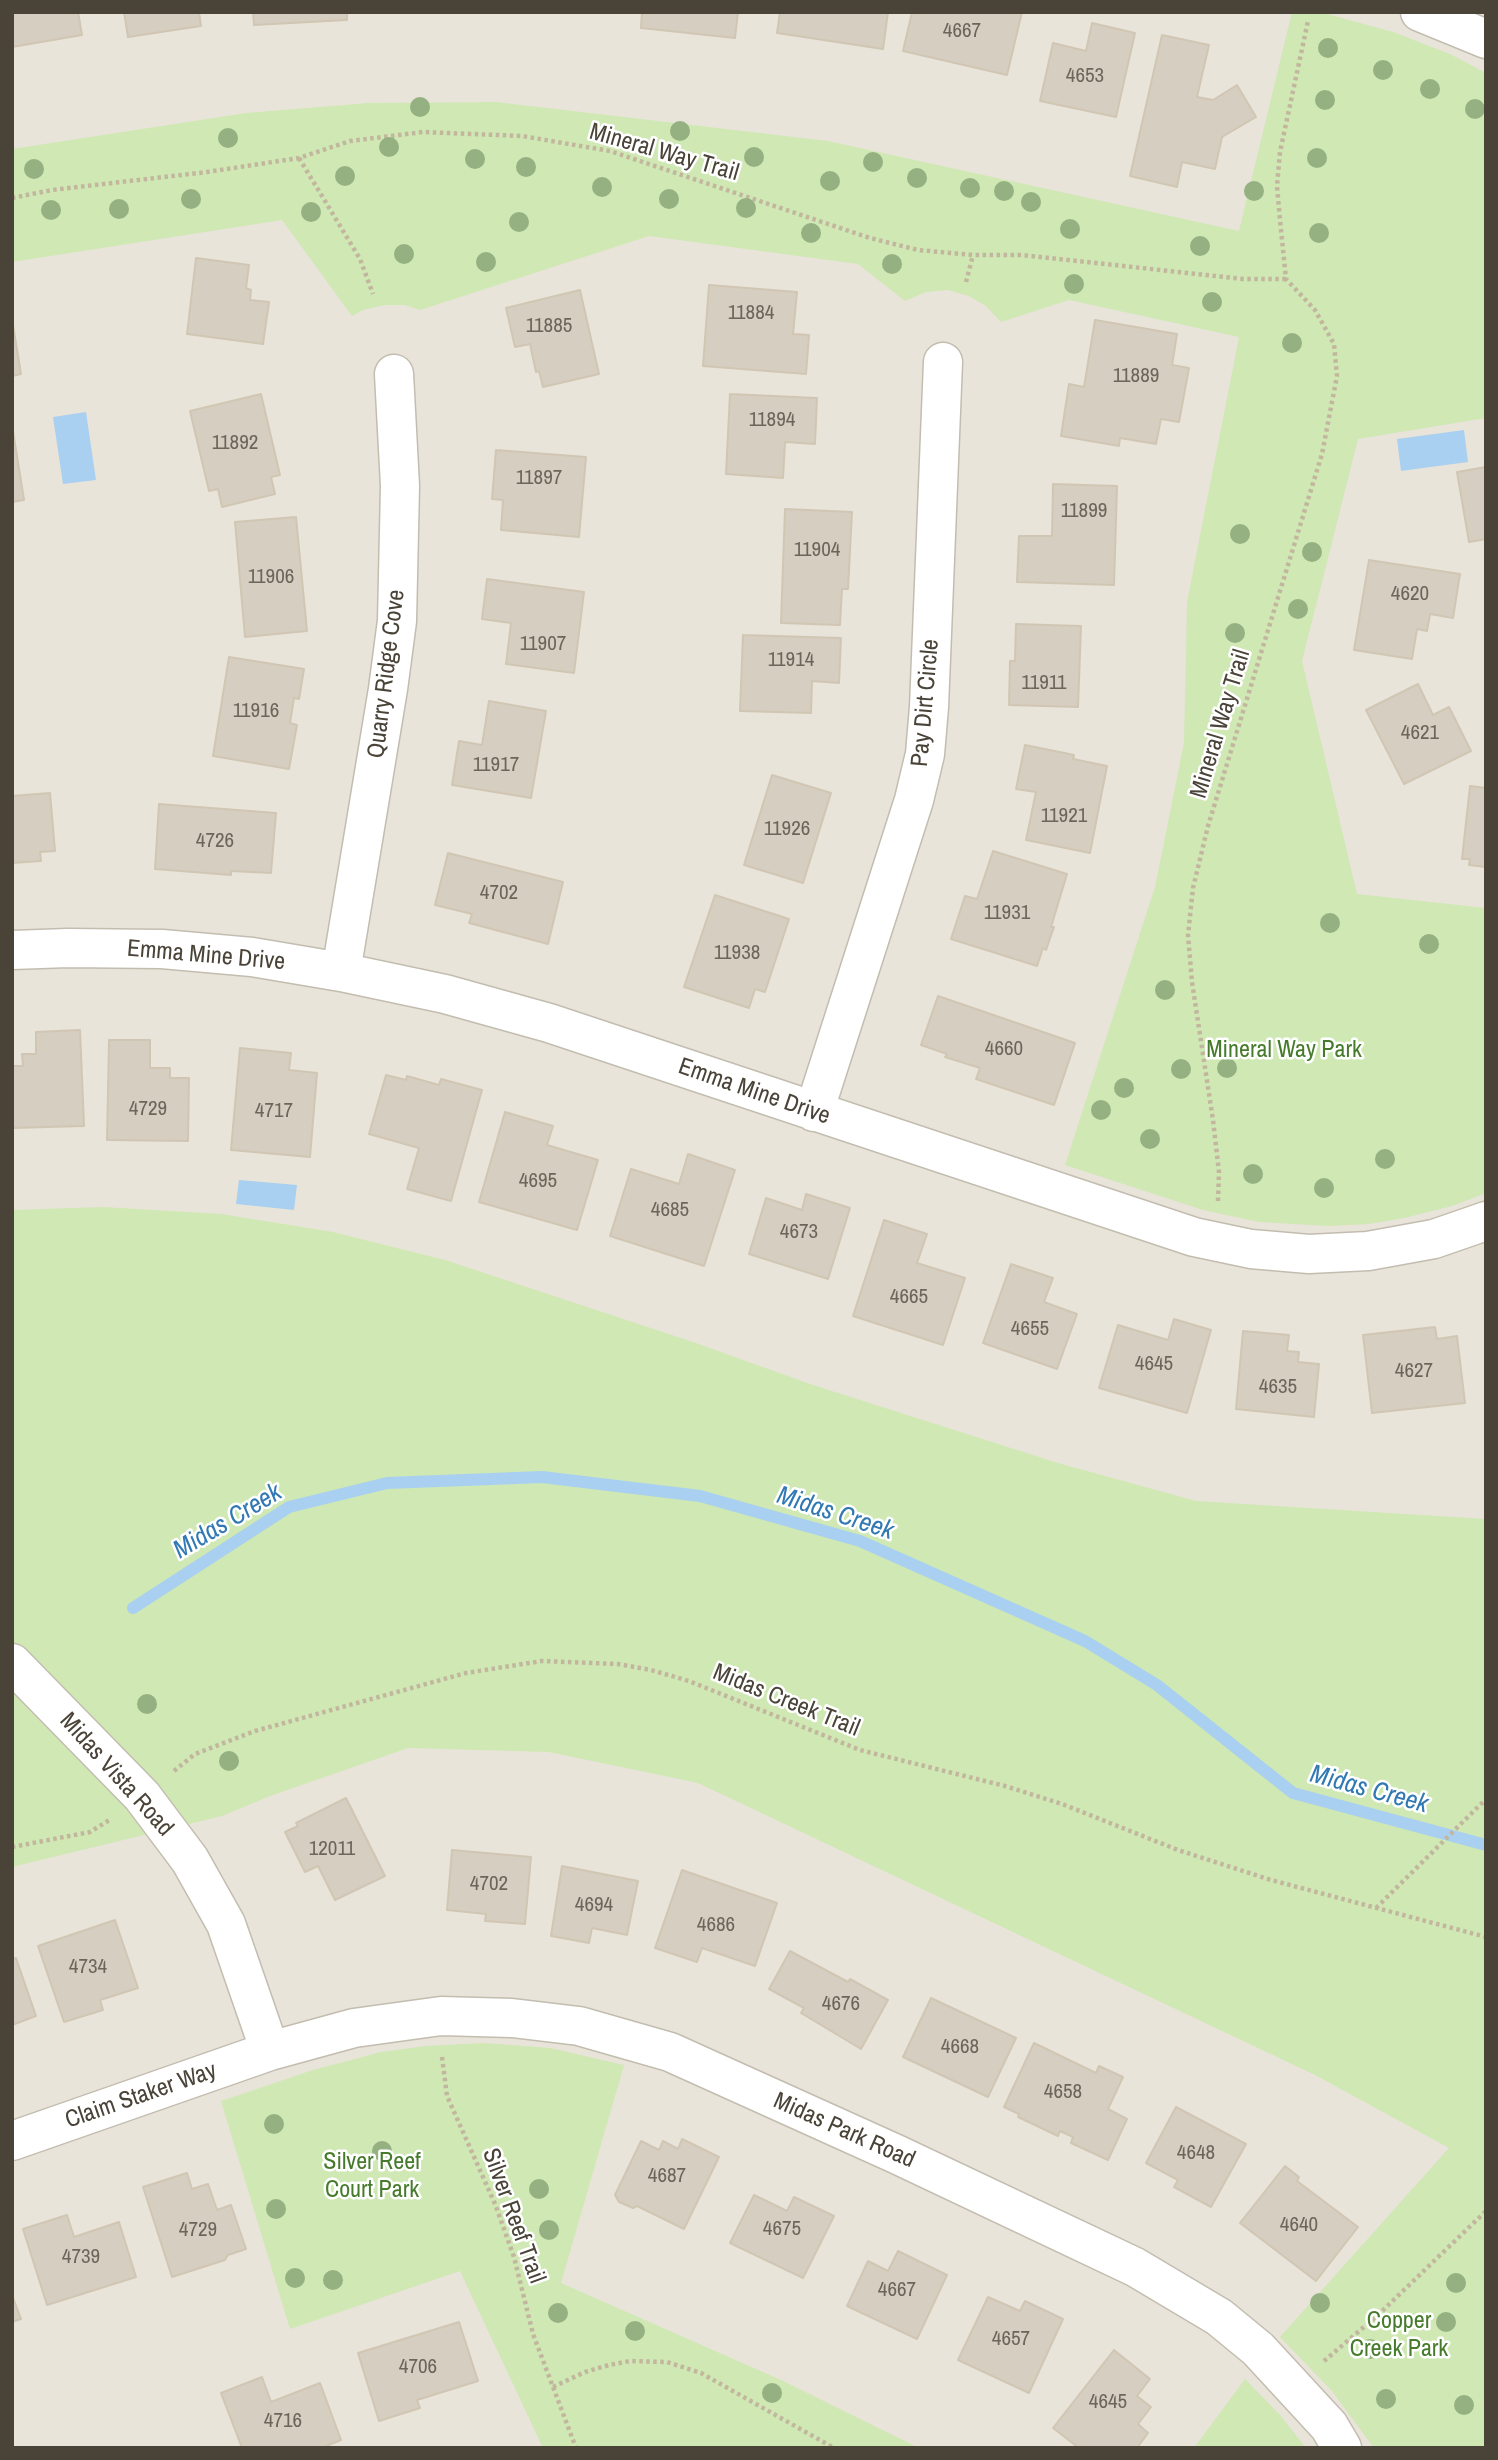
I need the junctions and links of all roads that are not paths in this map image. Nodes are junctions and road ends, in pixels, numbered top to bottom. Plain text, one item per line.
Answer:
1 (1420, 12) edge
2 (1486, 39) edge
3 (943, 362) dead end
4 (394, 374) dead end
5 (12, 950) edge
6 (341, 972) junction
7 (814, 1112) junction
8 (1486, 1221) edge
9 (12, 1663) edge
10 (270, 2051) junction
11 (12, 2141) edge
12 (1342, 2448) edge

1 - 2 street
3 - 7 street, Pay Dirt Circle
4 - 6 street, Quarry Ridge Cove
5 - 6 street, Emma Mine Drive
6 - 7 street, Emma Mine Drive
7 - 8 street, Emma Mine Drive
9 - 10 street, Midas Vista Road
10 - 11 street, Claim Staker Way
10 - 12 street, Midas Park Road

